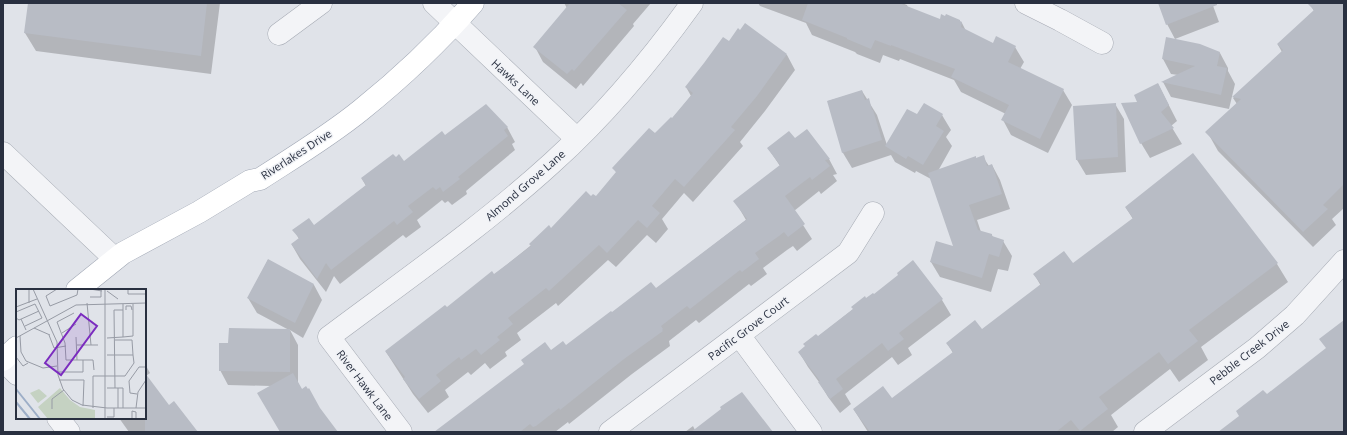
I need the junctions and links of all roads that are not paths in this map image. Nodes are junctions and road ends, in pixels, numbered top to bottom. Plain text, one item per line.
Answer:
1 (321, 3) edge
2 (434, 3) edge
3 (473, 3) edge
4 (692, 3) edge
5 (1026, 3) edge
6 (455, 24) junction
7 (278, 34) dead end
8 (1102, 44) dead end
9 (577, 139) junction
10 (3, 153) edge
11 (873, 213) dead end
12 (114, 260) junction
13 (1344, 262) edge
14 (78, 289) edge
15 (739, 335) junction
16 (329, 337) joint
17 (16, 348) edge
18 (3, 360) edge
19 (16, 373) edge
20 (59, 419) edge
21 (69, 432) edge
22 (400, 432) edge
23 (610, 432) edge
24 (811, 432) edge
25 (1145, 432) edge

1 - 7 street
2 - 6 street, Hawks Lane
3 - 6 main road, Riverlakes Drive
4 - 9 street, Almond Grove Lane
5 - 8 street
6 - 9 street, Hawks Lane
6 - 12 main road, Riverlakes Drive
9 - 16 street, Almond Grove Lane
10 - 12 street
11 - 15 street, Pacific Grove Court
12 - 14 main road, Riverlakes Drive
13 - 25 street, Pebble Creek Drive
15 - 23 street, Pacific Grove Court
15 - 24 street
16 - 22 street, River Hawk Lane
17 - 18 main road
18 - 19 street
20 - 21 street

